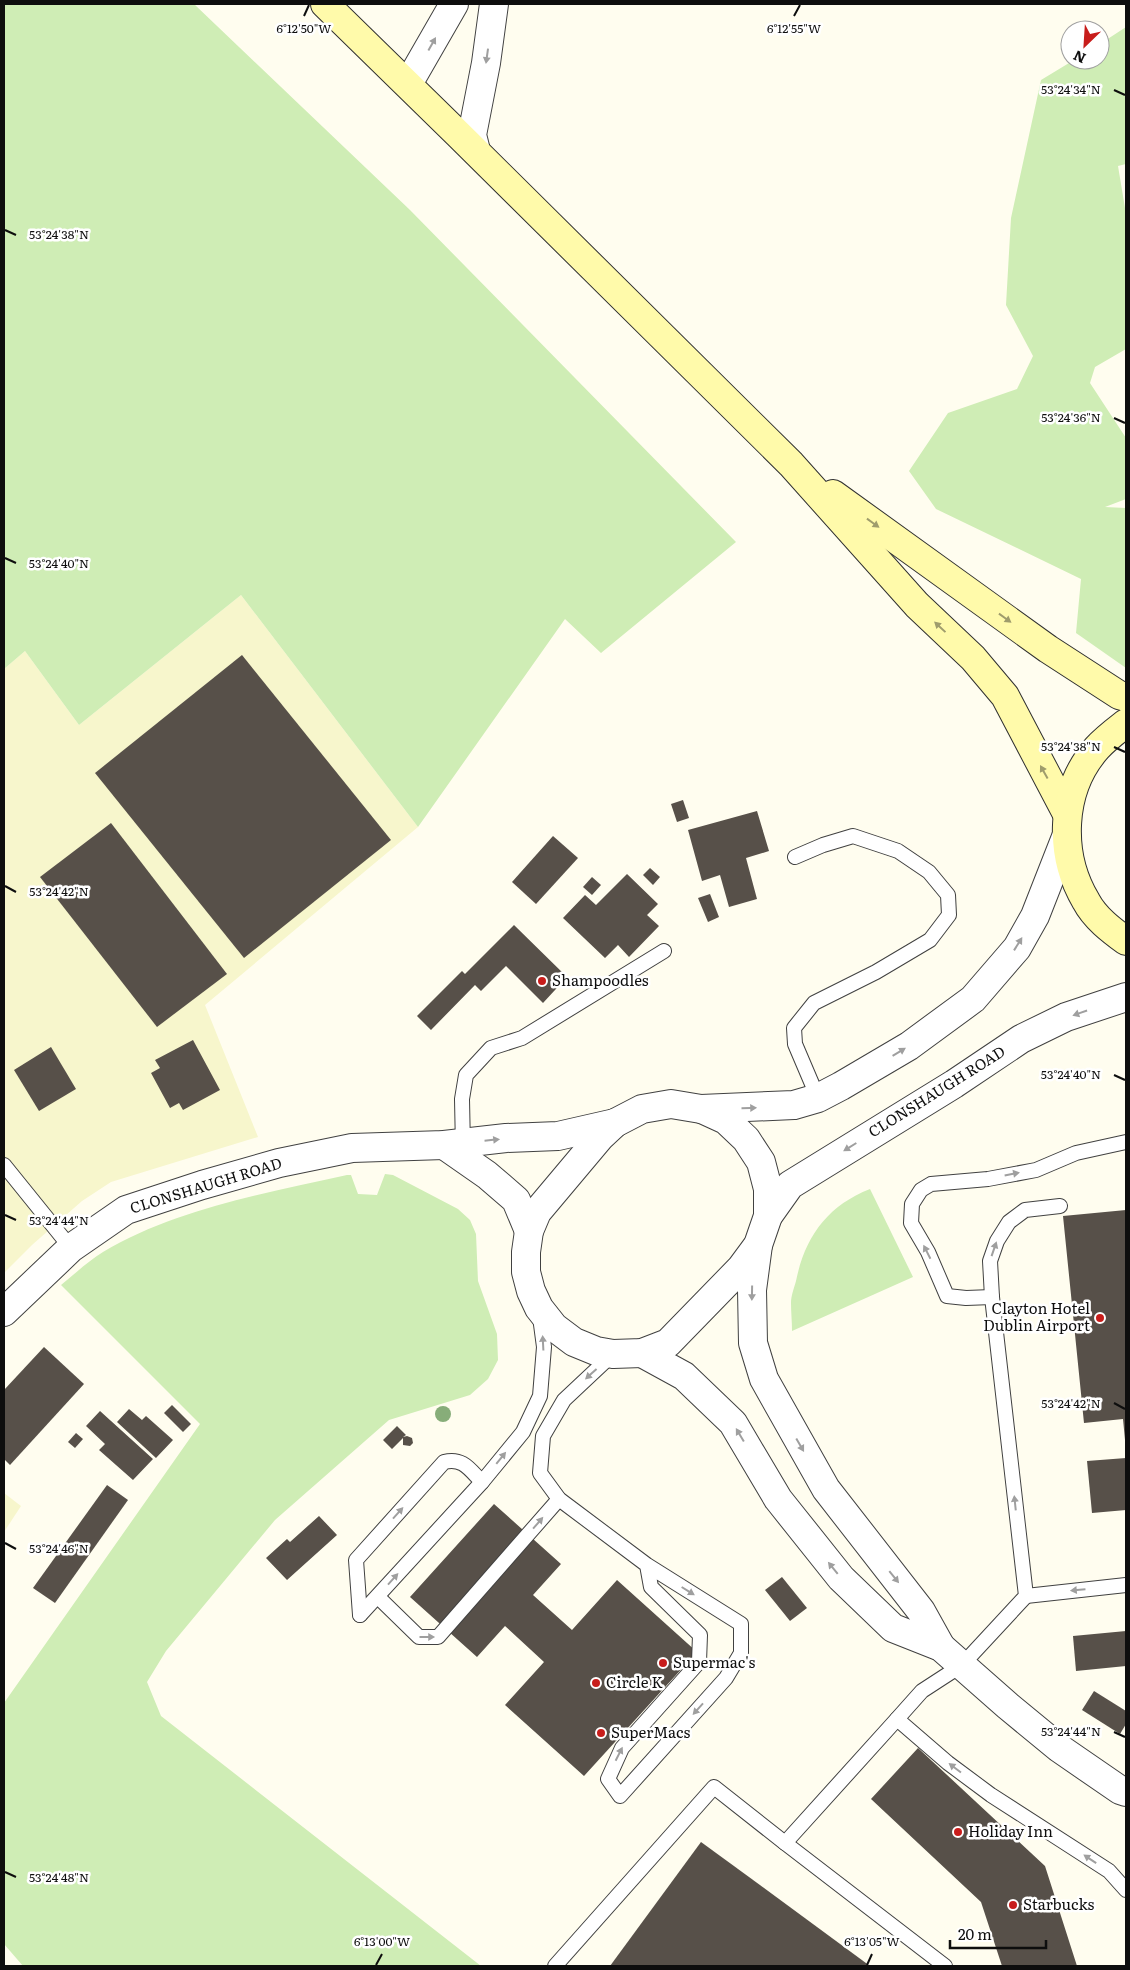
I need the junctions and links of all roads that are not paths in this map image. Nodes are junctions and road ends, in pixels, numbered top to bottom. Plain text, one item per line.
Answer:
1 (325, 4) edge
2 (454, 4) edge
3 (494, 4) edge
4 (408, 84) junction
5 (476, 151) junction
6 (791, 464) junction
7 (1126, 697) edge
8 (1126, 723) edge
9 (1067, 826) junction
10 (795, 857) dead end
11 (1126, 941) edge
12 (664, 951) dead end
13 (1126, 997) edge
14 (818, 1098) junction
15 (701, 1109) junction
16 (615, 1123) junction
17 (1126, 1142) edge
18 (456, 1149) junction
19 (4, 1165) edge
20 (1060, 1206) dead end
21 (768, 1216) junction
22 (529, 1231) junction
23 (758, 1245) junction
24 (71, 1248) junction
25 (992, 1297) junction
26 (539, 1308) junction
27 (4, 1312) edge
28 (642, 1353) junction
29 (614, 1354) junction
30 (482, 1482) junction
31 (559, 1499) junction
32 (647, 1564) junction
33 (1126, 1586) edge
34 (1026, 1596) junction
35 (378, 1597) junction
36 (940, 1647) junction
37 (962, 1665) junction
38 (897, 1719) junction
39 (1126, 1792) edge
40 (786, 1843) junction
41 (1126, 1890) edge
42 (944, 1965) edge
43 (555, 1966) edge

1 - 4 main road
4 -> 2 street
3 -> 5 street
4 - 5 main road
5 - 6 main road
6 -> 7 main road
9 -> 6 main road
8 - 9 main road
9 - 11 main road
14 -> 9 street, CLONSHAUGH ROAD
10 - 14 lane
12 - 18 lane
13 -> 21 street, CLONSHAUGH ROAD
15 -> 14 street, CLONSHAUGH ROAD
15 - 16 street, CLONSHAUGH ROAD
15 - 21 street, CLONSHAUGH ROAD
18 -> 16 street, CLONSHAUGH ROAD
16 - 22 street, CLONSHAUGH ROAD
25 -> 17 lane
18 - 22 street, CLONSHAUGH ROAD
18 - 24 street, CLONSHAUGH ROAD
19 - 24 lane
25 -> 20 lane
21 - 23 street, CLONSHAUGH ROAD
22 - 26 street, CLONSHAUGH ROAD
23 - 28 street, CLONSHAUGH ROAD
23 -> 36 street
24 - 27 street, CLONSHAUGH ROAD
34 -> 25 lane
26 - 29 street, CLONSHAUGH ROAD
30 -> 26 lane
28 - 29 street, CLONSHAUGH ROAD
36 -> 28 street
29 -> 31 lane
35 -> 30 lane
35 -> 30 lane
31 - 32 lane
35 -> 31 lane
32 -> 32 lane
33 -> 34 lane
34 - 37 lane
36 - 37 street
37 - 38 lane
37 - 39 street
38 - 40 lane
41 -> 38 lane
40 - 42 lane
40 - 43 lane

